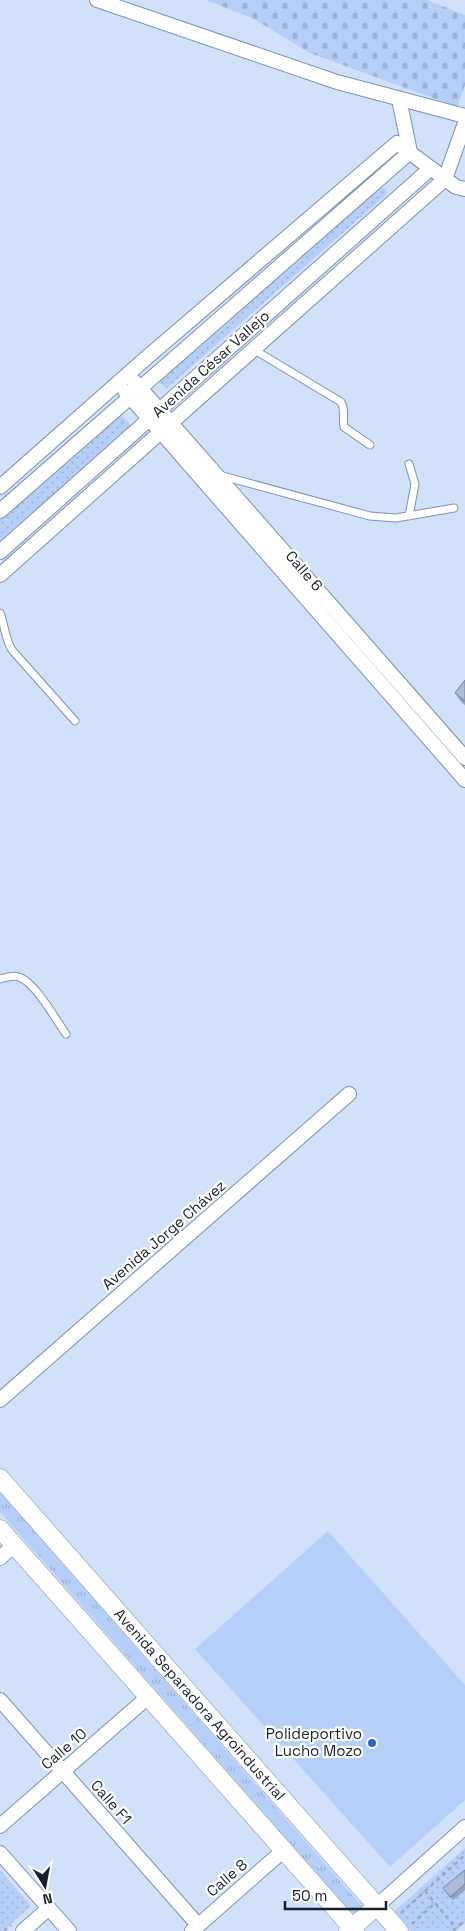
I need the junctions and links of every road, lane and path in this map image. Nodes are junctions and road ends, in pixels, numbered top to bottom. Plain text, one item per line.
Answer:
1 (97, 0) edge
2 (399, 98) junction
3 (465, 116) edge
4 (465, 123) edge
5 (410, 152) junction
6 (431, 168) junction
7 (445, 179) junction
8 (465, 189) edge
9 (253, 349) junction
10 (123, 379) junction
11 (135, 392) junction
12 (154, 415) junction
13 (165, 427) junction
14 (370, 445) dead end
15 (192, 458) junction
16 (408, 464) dead end
17 (216, 474) junction
18 (0, 487) edge
19 (225, 495) junction
20 (454, 508) dead end
21 (0, 511) edge
22 (409, 516) junction
23 (0, 552) edge
24 (293, 573) junction
25 (0, 574) edge
26 (0, 613) edge
27 (383, 664) junction
28 (372, 674) junction
29 (75, 720) dead end
30 (465, 758) edge
31 (465, 780) edge
32 (0, 979) edge
33 (66, 1034) dead end
34 (349, 1094) dead end
35 (0, 1400) edge
36 (0, 1478) edge
37 (0, 1529) edge
38 (14, 1545) junction
39 (0, 1558) edge
40 (148, 1697) junction
41 (0, 1700) edge
42 (63, 1772) junction
43 (0, 1826) edge
44 (465, 1827) edge
45 (284, 1850) junction
46 (0, 1853) edge
47 (465, 1855) edge
48 (425, 1891) junction
49 (435, 1903) junction
50 (377, 1906) junction
51 (49, 1908) junction
52 (401, 1913) dead end
53 (465, 1920) edge
54 (194, 1928) edge
55 (405, 1928) edge
56 (456, 1928) junction
57 (352, 1930) edge
58 (23, 1931) edge
59 (69, 1931) edge
60 (452, 1931) edge

1 - 2 street
2 - 3 street
2 - 5 street
4 - 7 street
5 - 6 street
5 - 10 street
5 - 11 street, Avenida César Vallejo
6 - 7 street
6 - 12 street, Avenida César Vallejo
7 - 8 street
7 - 9 street, Avenida César Vallejo
9 - 13 street, Avenida César Vallejo
9 - 14 lane
10 - 11 street, Calle 6
10 - 18 street
11 - 12 street, Calle 6
11 - 21 street, Avenida César Vallejo
12 - 13 street, Calle 6
12 - 23 street, Avenida César Vallejo
13 - 15 street, Calle 6
13 - 25 street, Avenida César Vallejo
15 - 17 street, Calle 6
15 - 19 street, Calle 6
16 - 22 lane
17 - 19 street, Calle 6
17 - 22 lane
19 - 24 street, Calle 6
20 - 22 lane
24 - 27 street, Calle 6
24 - 28 street, Calle 6
26 - 29 lane
27 - 28 street
27 - 30 street, Calle 6
28 - 31 street, Calle 6
32 - 33 lane
34 - 35 street, Avenida Jorge Chávez
36 - 50 street, Avenida Separadora Agroindustrial
37 - 38 street
38 - 39 street
38 - 40 street
40 - 42 street, Calle 10
40 - 45 street
41 - 42 street, Calle F1
42 - 43 street, Calle 10
42 - 54 street, Calle F1
44 - 50 street
45 - 54 street, Calle 8
45 - 57 street
46 - 51 street
47 - 48 path
48 - 49 path
48 - 52 path
49 - 55 path
49 - 56 path
50 - 55 street, Avenida Separadora Agroindustrial
50 - 57 street
51 - 58 street
51 - 59 street
53 - 56 path
56 - 60 path

